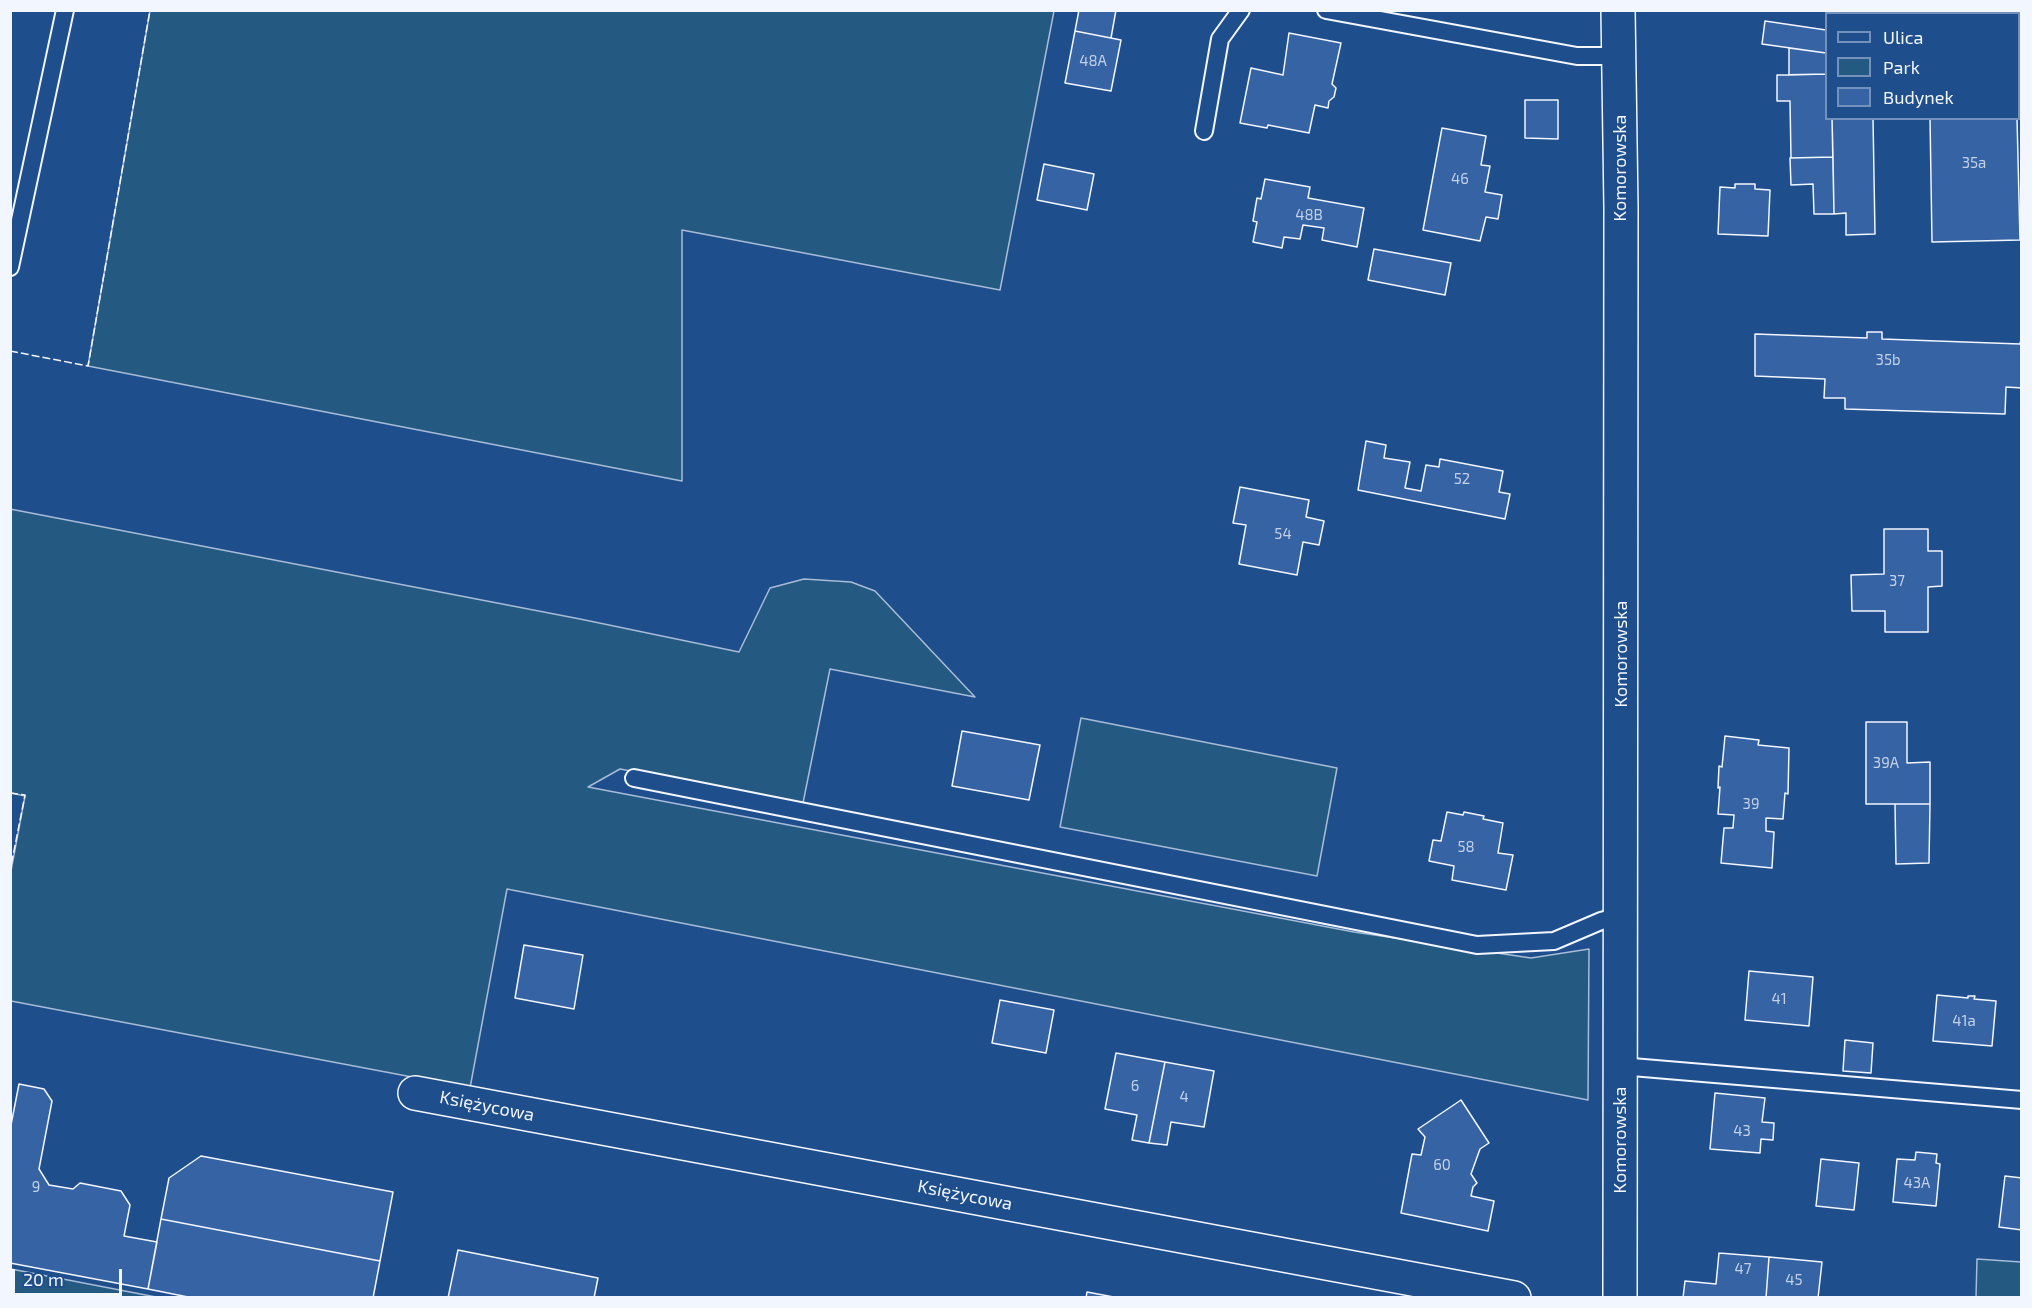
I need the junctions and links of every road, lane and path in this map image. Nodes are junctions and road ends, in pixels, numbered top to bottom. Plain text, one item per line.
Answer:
1 (65, 10) edge
2 (1241, 10) edge
3 (1326, 10) edge
4 (1618, 10) edge
5 (1619, 56) junction
6 (1204, 131) dead end
7 (10, 267) edge
8 (634, 778) dead end
9 (1620, 916) junction
10 (1620, 1066) junction
11 (416, 1093) dead end
12 (2022, 1100) edge
13 (1514, 1298) edge
14 (1620, 1298) edge

1 - 7 lane
2 - 6 lane
3 - 5 lane
4 - 5 street, Komorowska
5 - 9 street, Komorowska
8 - 9 lane
9 - 10 street, Komorowska
10 - 12 lane
10 - 14 street, Komorowska
11 - 13 street, Księżycowa

